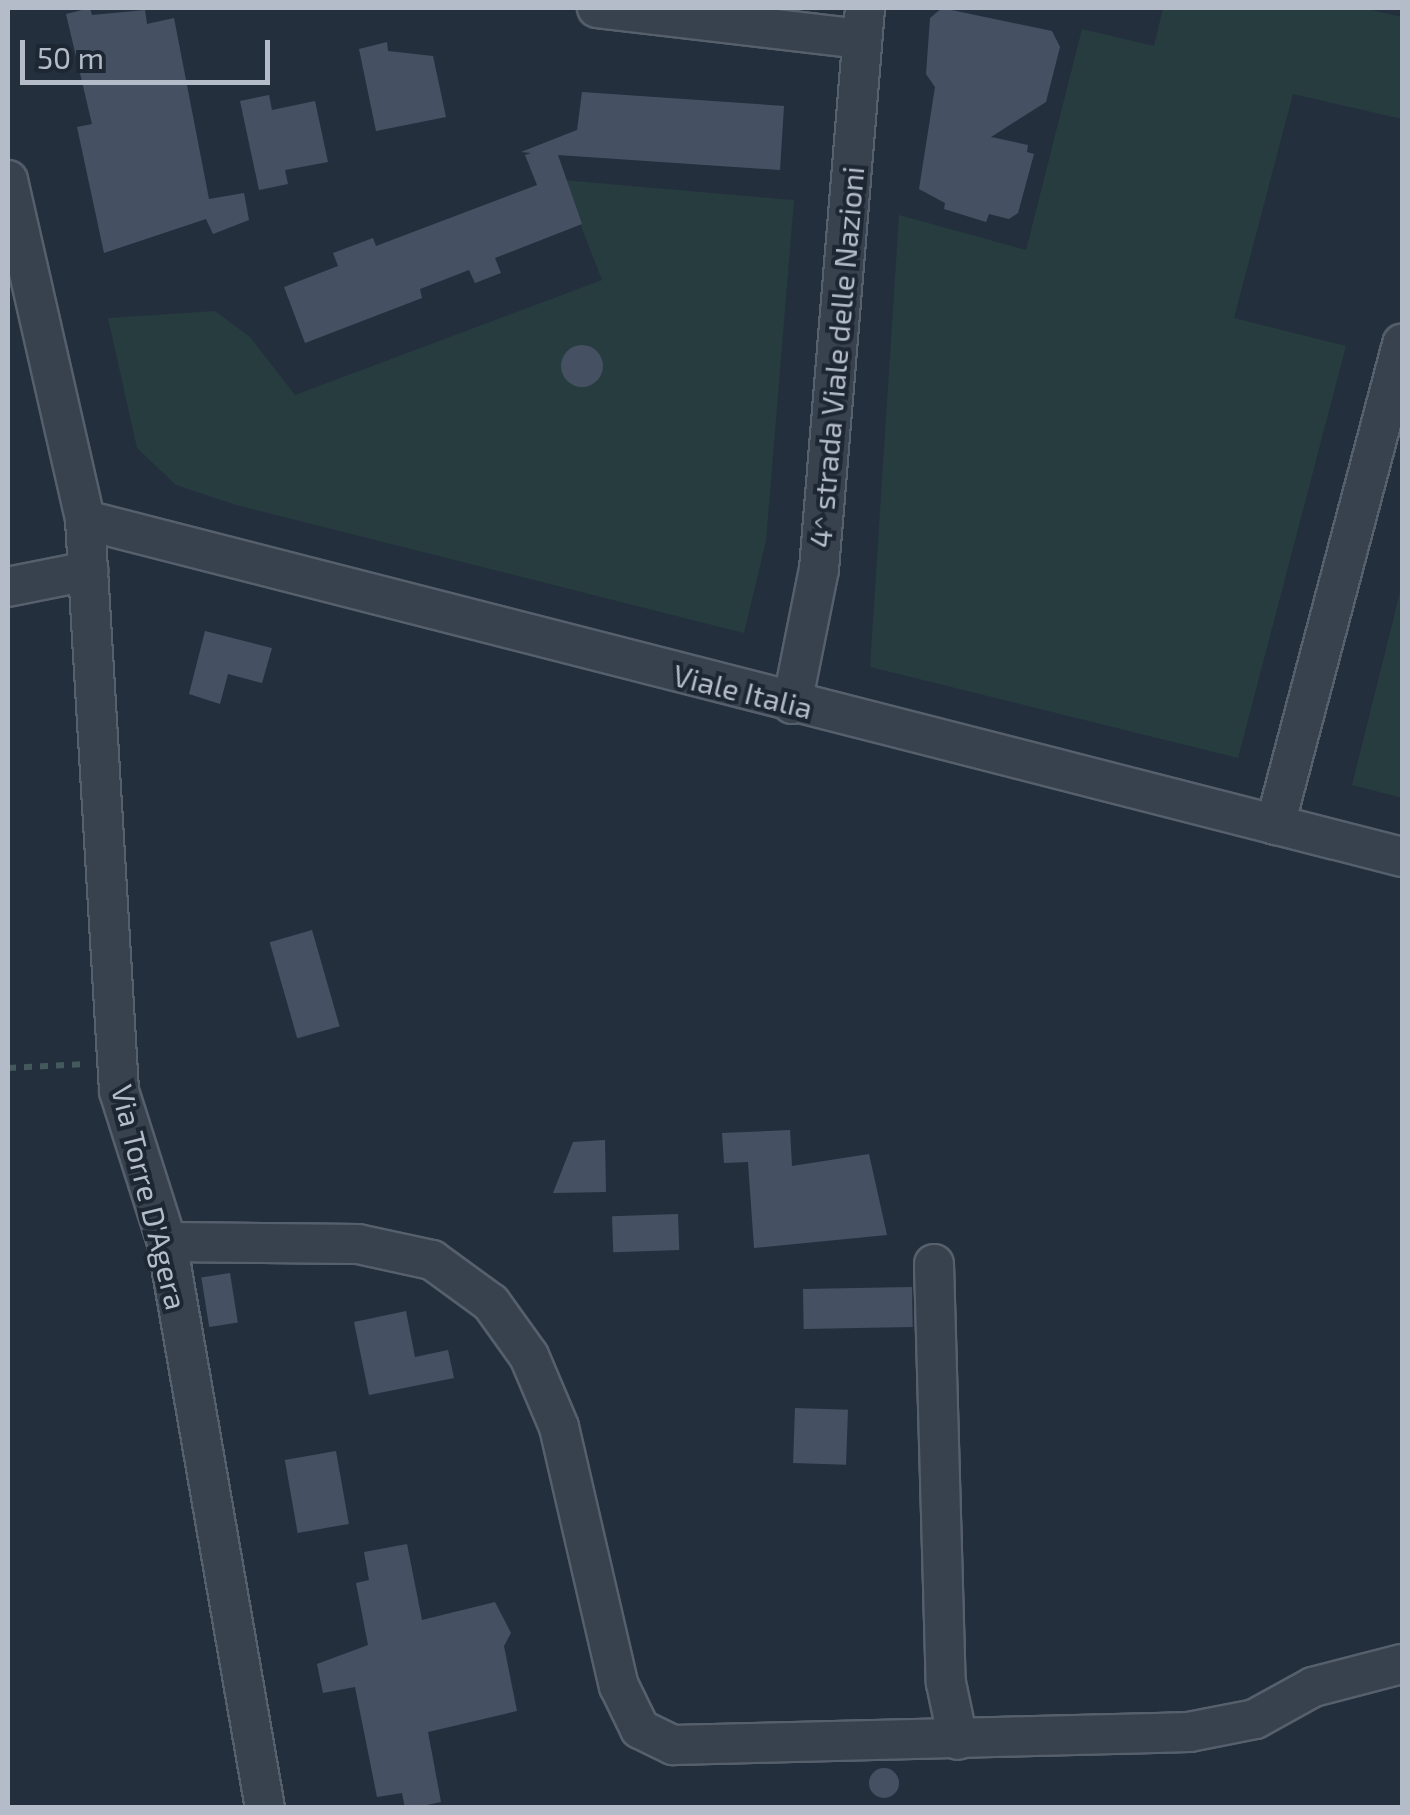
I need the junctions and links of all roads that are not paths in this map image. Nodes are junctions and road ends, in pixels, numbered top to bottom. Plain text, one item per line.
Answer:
1 (597, 8) edge
2 (863, 23) edge
3 (8, 180) edge
4 (1402, 343) edge
5 (85, 520) junction
6 (88, 571) junction
7 (8, 587) edge
8 (792, 704) junction
9 (1276, 825) junction
10 (1402, 857) edge
11 (167, 1242) junction
12 (934, 1264) dead end
13 (1402, 1664) edge
14 (958, 1740) junction
15 (265, 1808) edge

1 - 2 street
2 - 8 street, 4^ strada Viale delle Nazioni
3 - 5 street, Via Torre D'Agera
4 - 9 street
5 - 6 street, Via Torre D'Agera
5 - 8 street, Viale Italia
6 - 7 street
6 - 11 street, Via Torre D'Agera
8 - 9 street, Viale Italia
9 - 10 street, Viale Italia
11 - 14 street
11 - 15 street, Via Torre D'Agera
12 - 14 street
13 - 14 street

